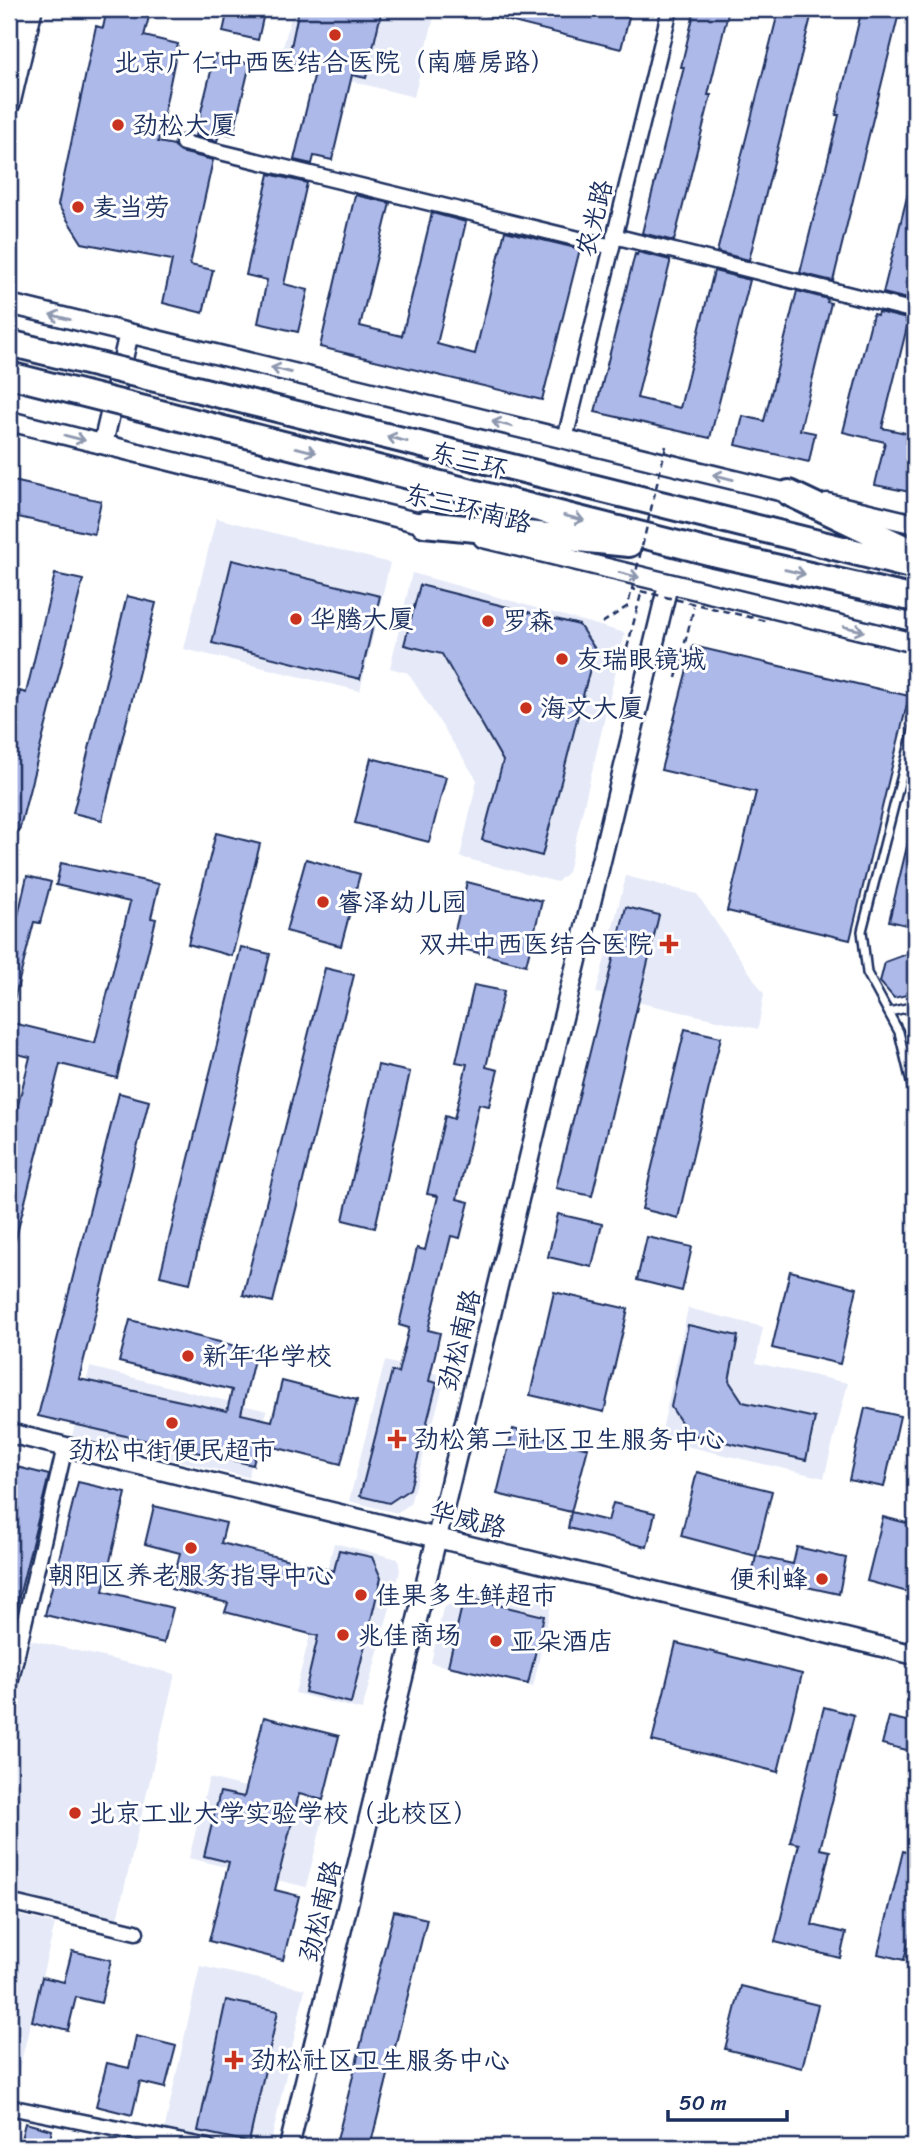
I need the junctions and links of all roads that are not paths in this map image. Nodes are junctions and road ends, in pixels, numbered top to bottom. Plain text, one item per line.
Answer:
1 (31, 9) edge
2 (670, 9) edge
3 (9, 103) edge
4 (183, 143) dead end
5 (613, 242) junction
6 (9, 304) edge
7 (915, 311) edge
8 (129, 333) junction
9 (9, 343) edge
10 (9, 375) edge
11 (9, 421) edge
12 (565, 439) junction
13 (103, 444) junction
14 (789, 494) junction
15 (424, 524) junction
16 (915, 524) edge
17 (713, 553) junction
18 (915, 553) edge
19 (915, 567) edge
20 (668, 585) junction
21 (915, 599) edge
22 (915, 643) edge
23 (915, 724) edge
24 (915, 1006) edge
25 (889, 1012) junction
26 (915, 1099) edge
27 (9, 1433) edge
28 (65, 1447) junction
29 (439, 1538) junction
30 (915, 1655) edge
31 (9, 1688) edge
32 (9, 1902) edge
33 (136, 1932) dead end
34 (9, 2107) edge
35 (208, 2147) edge
36 (289, 2147) edge

1 - 3 main road
2 - 5 street, 农光路
4 - 5 street
5 - 7 street
5 - 12 street, 农光路
8 -> 6 street
12 -> 8 street
8 - 13 street
19 -> 9 highway, 东三环, bridge
10 -> 17 highway, 东三环, bridge
11 -> 13 street, 东三环南路
14 -> 12 street
13 - 15 street, 东三环南路
14 - 16 street
14 - 18 highway
15 - 17 highway
15 -> 20 street, 东三环南路
17 -> 21 highway, 东三环
20 -> 22 street, 东三环南路
20 - 29 street, 劲松南路
23 - 25 lane
24 - 25 lane
25 - 26 lane
27 - 28 street, 华威路
28 - 29 street, 华威路
28 - 31 street
29 - 30 street, 华威路
29 - 36 street, 劲松南路
32 - 33 street
34 - 35 street

